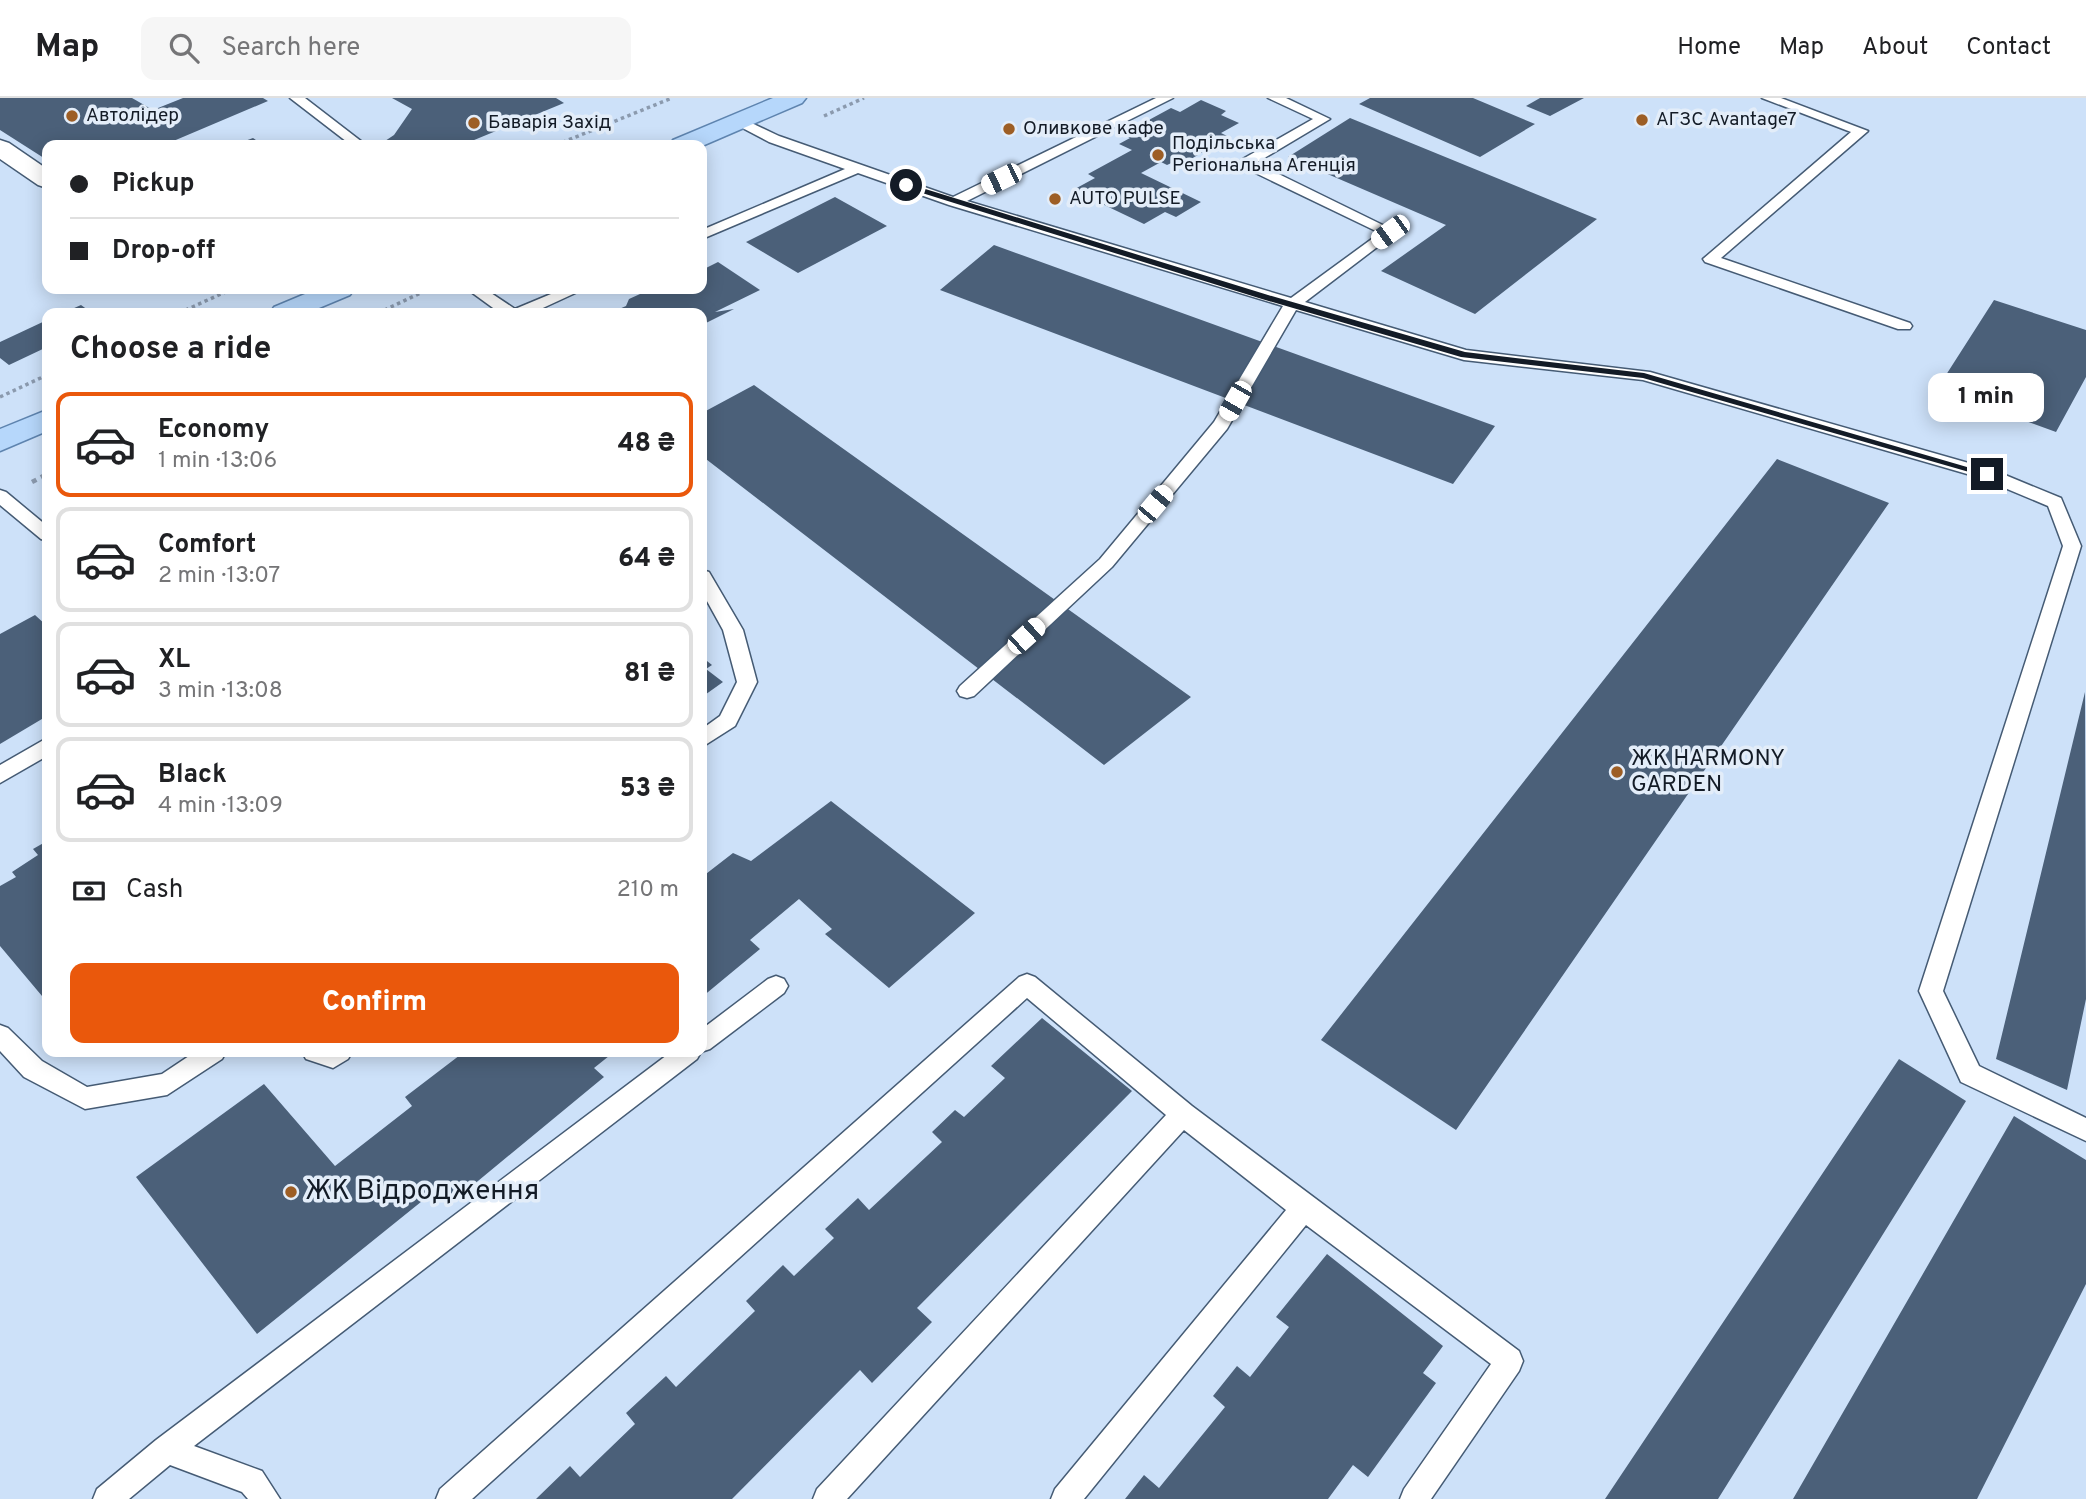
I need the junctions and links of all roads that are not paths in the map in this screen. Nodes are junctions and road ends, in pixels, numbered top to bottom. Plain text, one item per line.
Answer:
1 (298, 98) edge
2 (794, 98) edge
3 (1166, 98) edge
4 (1275, 98) edge
5 (1769, 98) edge
6 (738, 122) junction
7 (353, 140) edge
8 (694, 140) edge
9 (0, 148) edge
10 (858, 168) junction
11 (42, 177) edge
12 (954, 202) junction
13 (707, 233) edge
14 (329, 294) edge
15 (482, 294) edge
16 (564, 294) edge
17 (1291, 305) junction
18 (296, 308) edge
19 (503, 308) edge
20 (531, 308) edge
21 (1903, 326) dead end
22 (42, 421) edge
23 (0, 441) edge
24 (0, 496) edge
25 (42, 532) edge
26 (707, 585) edge
27 (967, 691) dead end
28 (707, 736) edge
29 (42, 749) edge
30 (0, 775) edge
31 (776, 986) dead end
32 (0, 1035) edge
33 (707, 1038) edge
34 (207, 1057) edge
35 (683, 1057) edge
36 (1183, 1114) junction
37 (2086, 1130) edge
38 (1304, 1208) junction
39 (166, 1450) junction
40 (107, 1499) edge
41 (266, 1499) edge
42 (450, 1499) edge
43 (827, 1499) edge
44 (1065, 1499) edge
45 (1414, 1499) edge

1 - 7 lane
2 - 6 main road
3 - 12 lane
4 - 17 lane
5 - 21 lane
6 - 8 main road
6 - 10 lane
9 - 11 street
10 - 12 lane
10 - 13 lane
12 - 17 lane
14 - 18 main road
15 - 19 lane
16 - 20 lane
17 - 27 lane
17 - 37 lane
22 - 23 main road
24 - 25 lane
26 - 28 lane
29 - 30 lane
31 - 33 lane
32 - 34 lane
35 - 39 lane
36 - 38 lane
36 - 42 lane
36 - 43 lane
38 - 44 lane
38 - 45 lane
39 - 40 lane
39 - 41 lane

